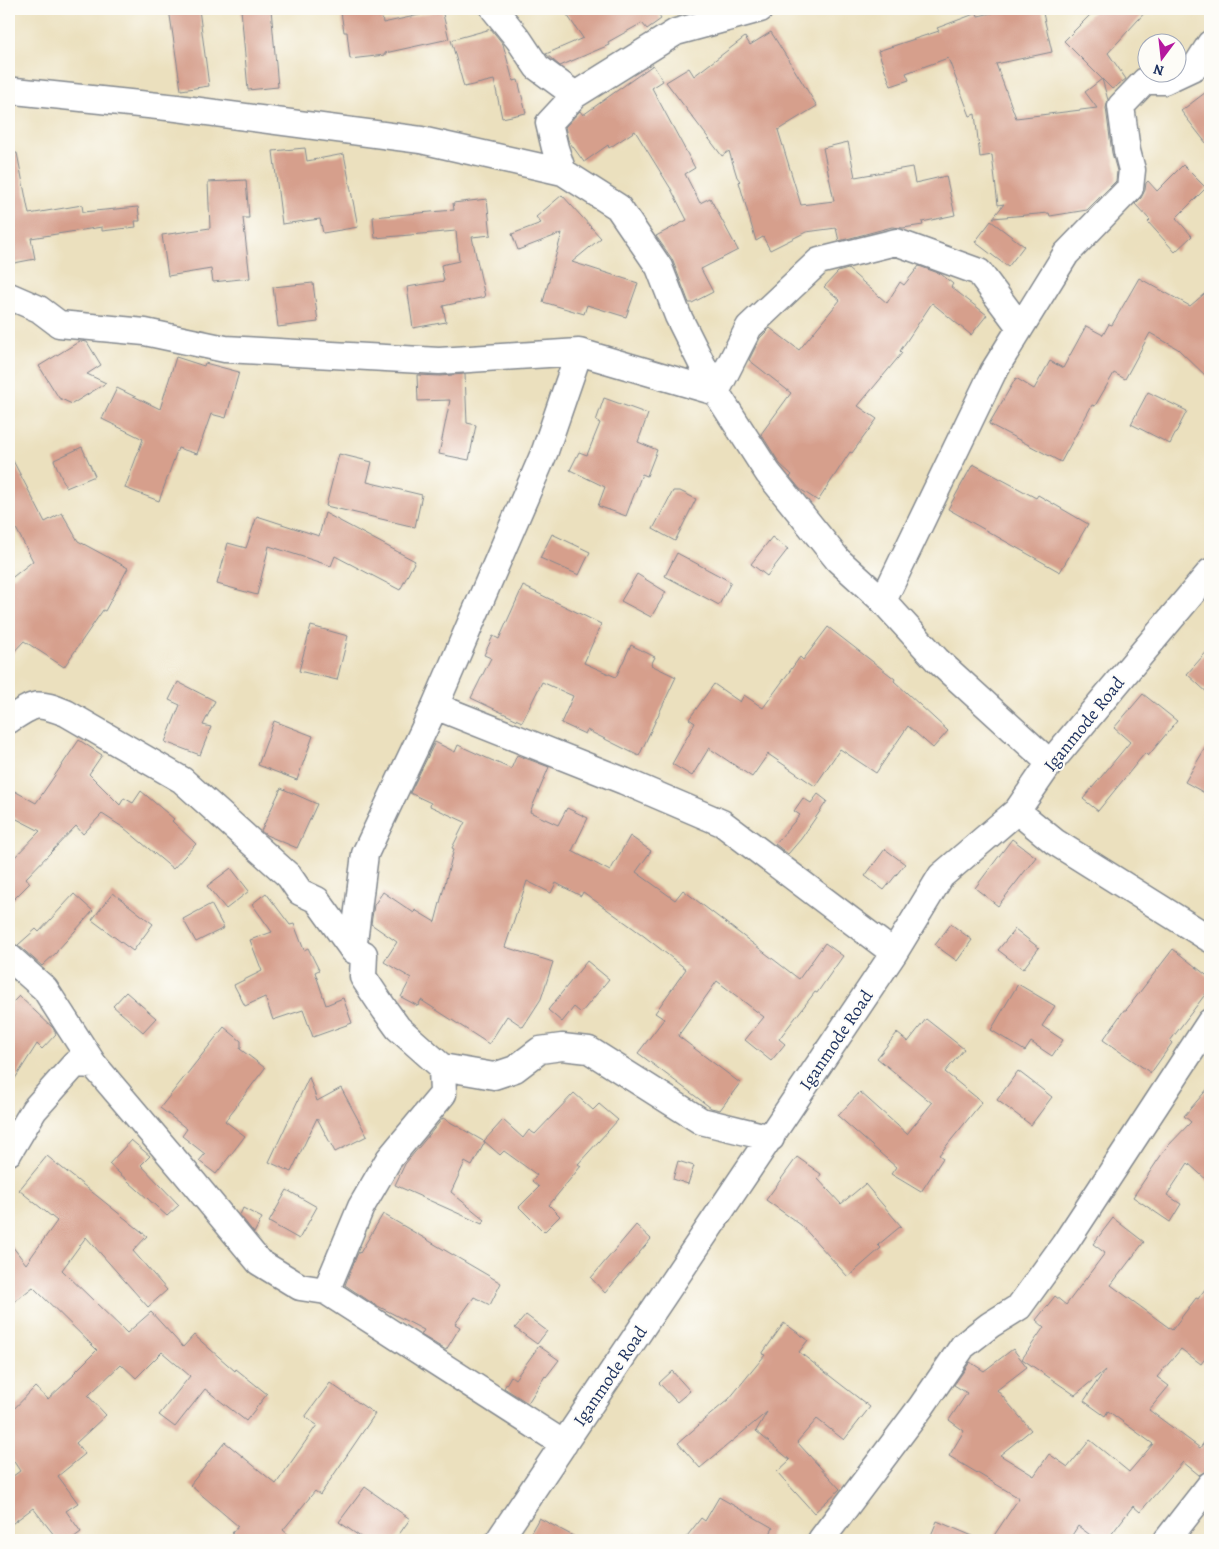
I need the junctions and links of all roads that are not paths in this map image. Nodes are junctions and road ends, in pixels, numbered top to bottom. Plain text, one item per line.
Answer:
1 (494, 9) edge
2 (760, 9) edge
3 (1210, 44) edge
4 (9, 92) edge
5 (575, 95) junction
6 (563, 172) junction
7 (9, 296) edge
8 (1020, 328) junction
9 (579, 352) junction
10 (716, 392) junction
11 (1210, 572) edge
12 (883, 601) junction
13 (435, 706) junction
14 (9, 720) edge
15 (1050, 763) junction
16 (1017, 811) junction
17 (1210, 939) edge
18 (352, 950) junction
19 (894, 953) junction
20 (9, 957) edge
21 (1210, 1022) edge
22 (94, 1065) junction
23 (442, 1067) junction
24 (771, 1138) junction
25 (9, 1152) edge
26 (326, 1292) junction
27 (564, 1444) junction
28 (1210, 1485) edge
29 (499, 1540) edge
30 (821, 1540) edge
31 (1167, 1540) edge

1 - 5 street
2 - 5 street
3 - 8 street
4 - 6 street
5 - 6 street
6 - 10 street
7 - 9 street
8 - 10 street
8 - 12 street
9 - 10 street
9 - 13 street
10 - 12 street
11 - 15 street, Iganmode Road
12 - 15 street
13 - 18 street
13 - 19 street
14 - 18 street
15 - 16 street, Iganmode Road
16 - 17 street
16 - 19 street, Iganmode Road
18 - 23 street
19 - 24 street, Iganmode Road
20 - 22 street
21 - 30 street
22 - 25 street
22 - 26 street
23 - 24 street
23 - 26 street
24 - 27 street, Iganmode Road
26 - 27 street
27 - 29 street, Iganmode Road
28 - 31 street

